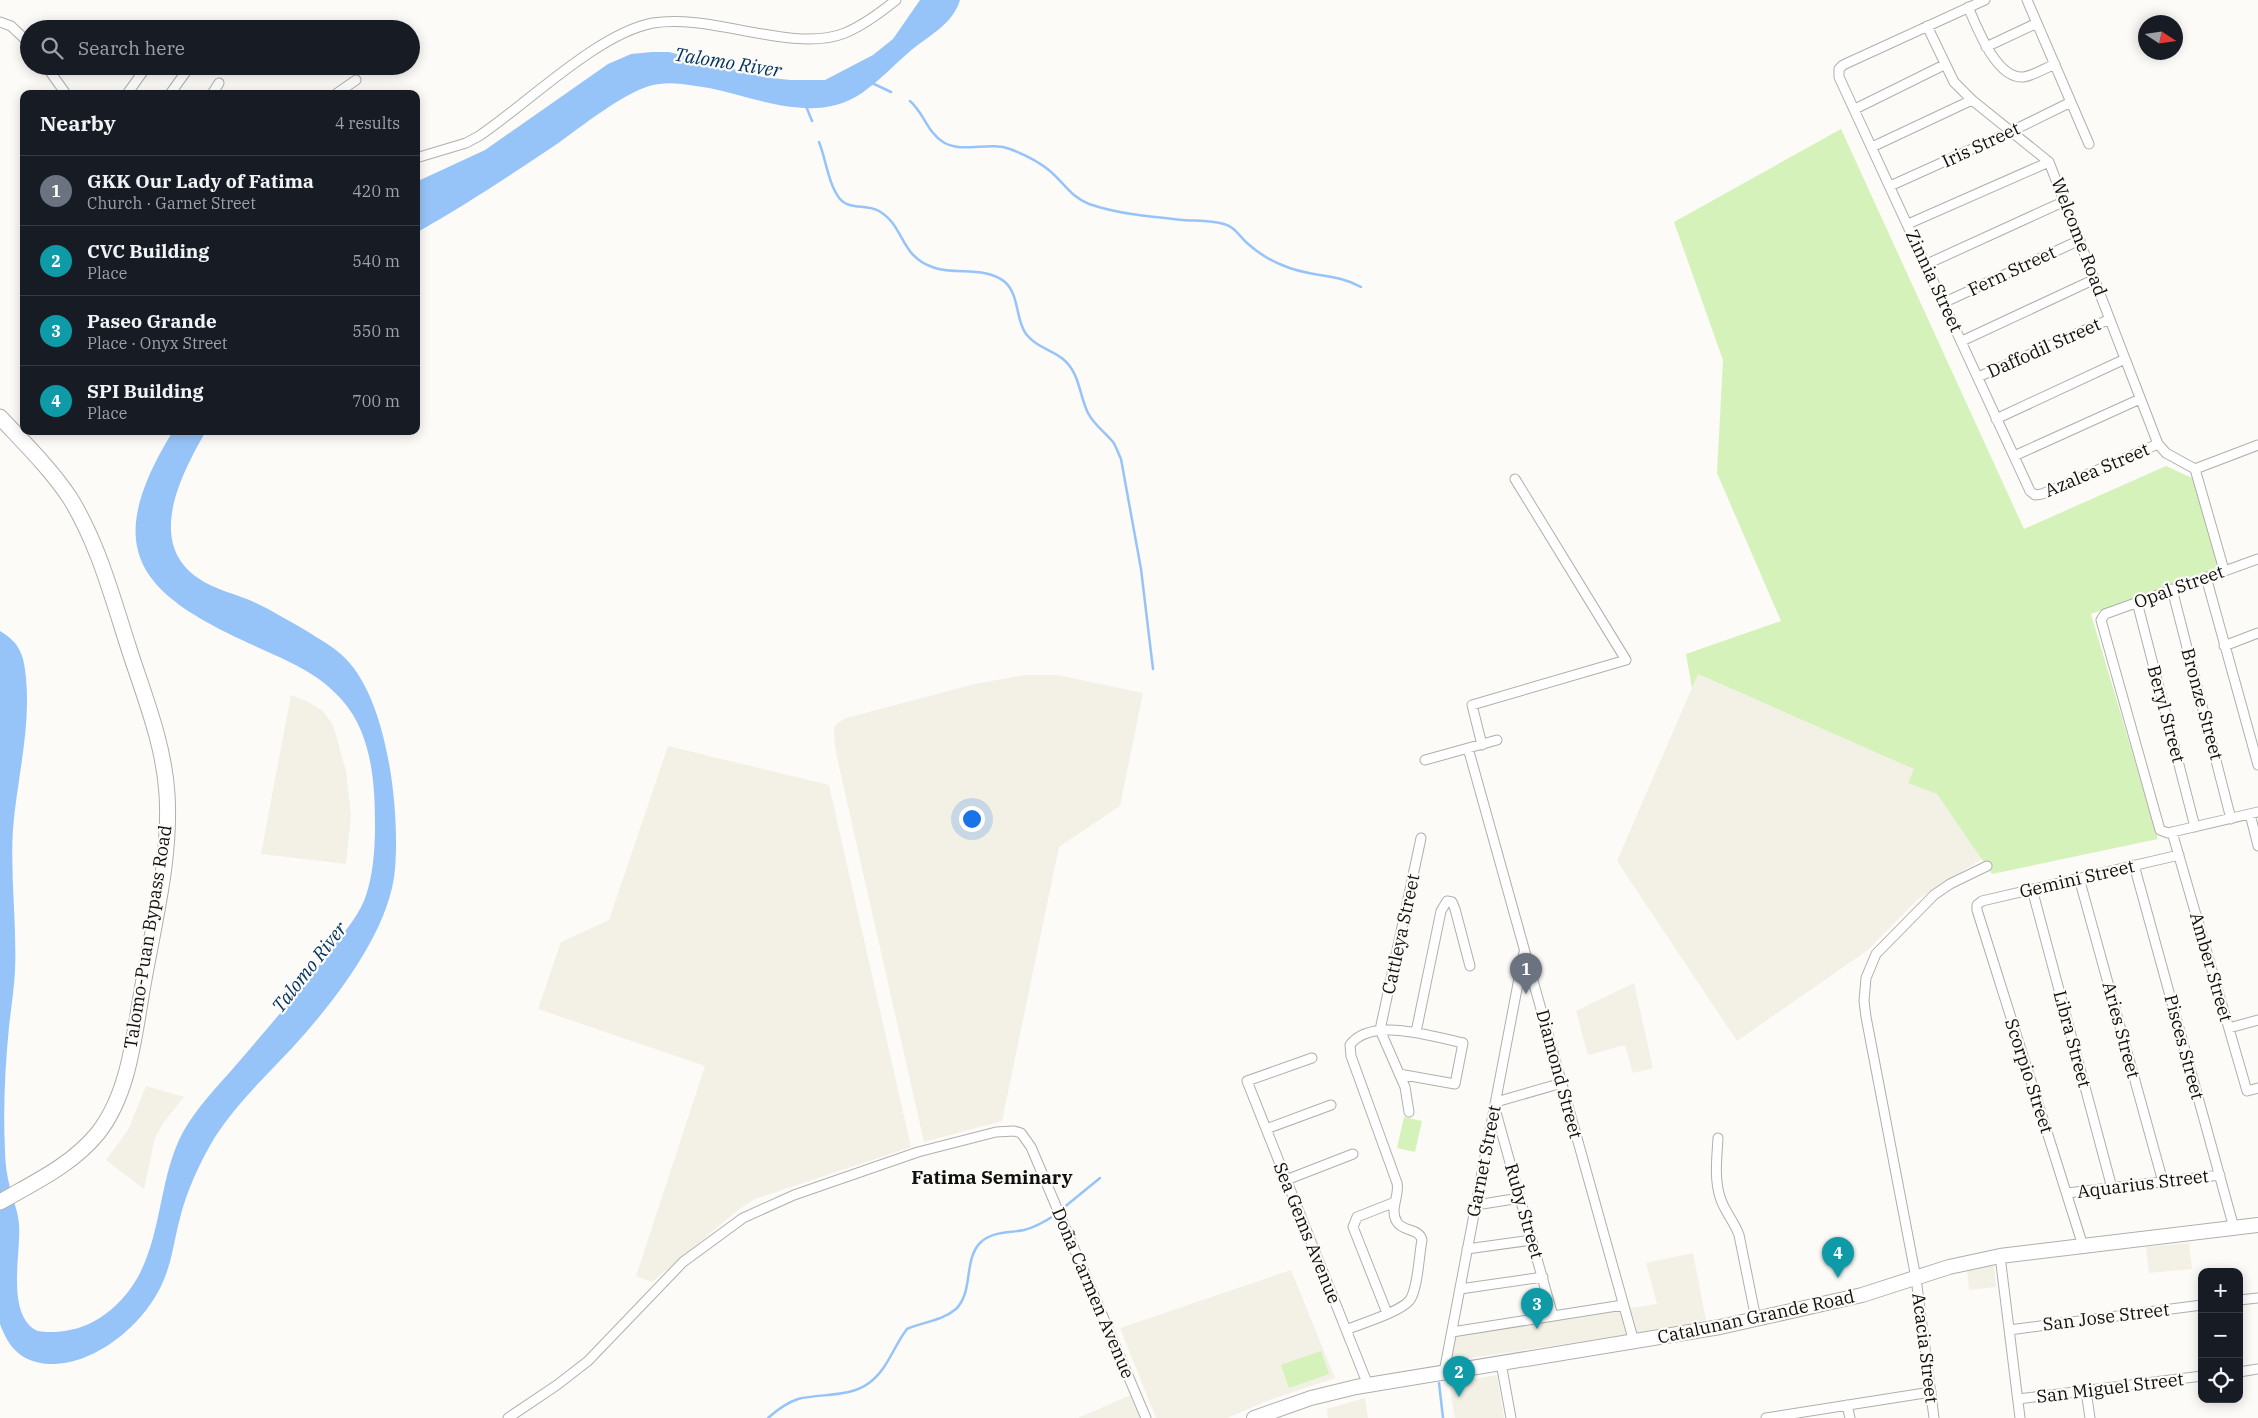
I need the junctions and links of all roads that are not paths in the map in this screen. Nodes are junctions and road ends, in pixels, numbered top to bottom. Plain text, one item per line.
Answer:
1 (896, 0) edge
2 (1985, 0) edge
3 (2027, 0) edge
4 (1968, 7) junction
5 (0, 22) edge
6 (2037, 22) junction
7 (1927, 26) junction
8 (20, 34) edge
9 (1986, 46) junction
10 (2054, 64) junction
11 (1944, 65) junction
12 (52, 75) edge
13 (140, 75) edge
14 (184, 75) edge
15 (356, 80) dead end
16 (219, 83) dead end
17 (63, 90) edge
18 (129, 90) edge
19 (173, 90) edge
20 (215, 90) edge
21 (342, 90) edge
22 (1972, 100) junction
23 (2071, 102) junction
24 (1855, 108) junction
25 (2012, 131) junction
26 (2089, 144) dead end
27 (1872, 147) junction
28 (420, 157) edge
29 (2049, 162) junction
30 (1890, 186) junction
31 (2065, 201) junction
32 (1908, 224) junction
33 (2080, 240) junction
34 (1927, 264) junction
35 (2095, 279) junction
36 (1945, 302) junction
37 (2110, 320) junction
38 (1962, 341) junction
39 (2125, 359) junction
40 (1978, 378) junction
41 (2140, 399) junction
42 (0, 417) edge
43 (1996, 418) junction
44 (2158, 444) junction
45 (2258, 446) edge
46 (2014, 456) junction
47 (2196, 469) junction
48 (1514, 479) dead end
49 (2035, 495) joint
50 (2258, 558) edge
51 (2224, 570) junction
52 (2206, 577) junction
53 (2172, 589) junction
54 (2137, 602) junction
55 (2258, 633) edge
56 (2224, 646) junction
57 (1497, 740) dead end
58 (1482, 745) junction
59 (1468, 748) junction
60 (1425, 760) dead end
61 (2258, 765) edge
62 (2254, 813) edge
63 (2232, 818) junction
64 (2195, 827) junction
65 (2172, 832) junction
66 (1421, 838) dead end
67 (2258, 845) edge
68 (2179, 855) junction
69 (2134, 865) junction
70 (1987, 866) dead end
71 (2079, 878) junction
72 (2032, 889) junction
73 (1977, 905) joint
74 (1525, 949) junction
75 (1470, 966) dead end
76 (2258, 1020) edge
77 (2228, 1028) junction
78 (1380, 1030) junction
79 (1416, 1032) junction
80 (1312, 1058) dead end
81 (1400, 1074) junction
82 (1562, 1083) junction
83 (2258, 1088) edge
84 (1495, 1104) junction
85 (1331, 1105) dead end
86 (1409, 1112) dead end
87 (1266, 1129) junction
88 (1718, 1138) dead end
89 (1353, 1154) dead end
90 (2220, 1175) junction
91 (1286, 1180) junction
92 (2163, 1182) junction
93 (2112, 1188) junction
94 (2067, 1193) junction
95 (1520, 1198) junction
96 (0, 1202) edge
97 (1395, 1202) junction
98 (1476, 1205) junction
99 (2258, 1225) edge
100 (2234, 1228) junction
101 (1532, 1240) junction
102 (2083, 1246) junction
103 (1467, 1249) junction
104 (2000, 1256) junction
105 (1543, 1277) junction
106 (1916, 1278) junction
107 (1460, 1289) junction
108 (2258, 1298) edge
109 (2243, 1300) edge
110 (1623, 1305) junction
111 (2198, 1306) edge
112 (1387, 1313) junction
113 (1553, 1316) junction
114 (1756, 1319) junction
115 (1346, 1330) junction
116 (2009, 1330) junction
117 (1452, 1332) junction
118 (1634, 1342) junction
119 (1501, 1363) junction
120 (2258, 1369) edge
121 (2243, 1371) edge
122 (1444, 1372) junction
123 (2198, 1376) edge
124 (1368, 1385) junction
125 (2086, 1390) junction
126 (1931, 1392) junction
127 (2018, 1399) junction
128 (1847, 1405) junction
129 (508, 1418) edge
130 (1146, 1418) edge
131 (1254, 1418) edge
132 (1511, 1418) edge
133 (1768, 1418) edge
134 (1850, 1418) edge
135 (1934, 1418) edge
136 (2020, 1418) edge
137 (2090, 1418) edge

1 - 28 street
2 - 4 street
3 - 6 street
4 - 7 street
4 - 9 street
5 - 8 street
6 - 9 street
6 - 10 street
7 - 11 street, Welcome Road
7 - 24 street, Zinnia Street
9 - 10 street
10 - 23 street
11 - 22 street, Welcome Road
11 - 24 street
12 - 17 street
13 - 18 street
14 - 19 street
15 - 21 street
16 - 20 street
22 - 25 street, Welcome Road
22 - 27 street
23 - 25 street, Iris Street
23 - 26 street
24 - 27 street, Zinnia Street
25 - 29 street, Welcome Road
25 - 30 street, Iris Street
27 - 30 street, Zinnia Street
29 - 31 street, Welcome Road
29 - 32 street
30 - 32 street, Zinnia Street
31 - 33 street, Welcome Road
31 - 34 street
32 - 34 street, Zinnia Street
33 - 35 street, Welcome Road
33 - 36 street, Fern Street
34 - 36 street, Zinnia Street
35 - 37 street, Welcome Road
35 - 38 street
36 - 38 street, Zinnia Street
37 - 39 street, Welcome Road
37 - 40 street, Daffodil Street
38 - 40 street, Zinnia Street
39 - 41 street, Welcome Road
39 - 43 street
40 - 43 street, Zinnia Street
41 - 44 street, Welcome Road
41 - 46 street
42 - 96 highway, Talomo-Puan Bypass Road
43 - 46 street, Zinnia Street
44 - 47 street
44 - 49 street, Azalea Street
45 - 47 street
46 - 49 street, Zinnia Street
47 - 51 street
48 - 58 street
50 - 51 street, Opal Street
51 - 52 street, Opal Street
52 - 53 street, Opal Street
52 - 56 street
53 - 54 street, Opal Street
53 - 63 street, Bronze Street
54 - 64 street, Beryl Street
54 - 65 street, Opal Street
55 - 56 street
56 - 61 street
57 - 58 street
58 - 59 street
59 - 60 street
59 - 74 street, Diamond Street
62 - 63 street
62 - 67 street
63 - 64 street
64 - 65 street
65 - 68 street, Amber Street
66 - 78 street, Cattleya Street
68 - 69 street, Gemini Street
68 - 77 street, Amber Street
69 - 71 street, Gemini Street
69 - 90 street, Pisces Street
70 - 106 street, Acacia Street
71 - 72 street, Gemini Street
71 - 92 street, Aries Street
72 - 73 street, Gemini Street
72 - 93 street, Libra Street
73 - 94 street, Scorpio Street
74 - 82 street, Diamond Street
74 - 84 street, Garnet Street
75 - 79 street
76 - 77 street
77 - 83 street, Amber Street
78 - 79 street
78 - 81 street
78 - 97 street
79 - 81 street
80 - 87 street, Sea Gems Avenue
81 - 86 street
82 - 84 street
82 - 110 street, Diamond Street
84 - 95 street, Ruby Street
84 - 98 street, Garnet Street
85 - 87 street
87 - 91 street, Sea Gems Avenue
88 - 114 street
89 - 91 street
90 - 92 street, Aquarius Street
90 - 100 street, Pisces Street
91 - 115 street, Sea Gems Avenue
92 - 93 street, Aquarius Street
93 - 94 street, Aquarius Street
94 - 102 street, Scorpio Street
95 - 98 street
95 - 101 street, Ruby Street
97 - 112 street
97 - 112 street
98 - 103 street, Garnet Street
99 - 100 main road, Catalunan Grande Road
100 - 102 main road, Catalunan Grande Road
101 - 103 street
101 - 105 street, Ruby Street
102 - 104 main road, Catalunan Grande Road
103 - 107 street, Garnet Street
104 - 106 main road, Catalunan Grande Road
104 - 116 street
105 - 107 street
105 - 113 street, Ruby Street
106 - 114 main road, Catalunan Grande Road
106 - 126 street, Acacia Street
107 - 117 street, Garnet Street
108 - 109 street
110 - 113 street
110 - 118 street, Diamond Street
111 - 116 street, San Jose Street
112 - 115 street
113 - 117 street
114 - 118 main road, Catalunan Grande Road
115 - 124 street, Sea Gems Avenue
116 - 127 street
117 - 122 street, Garnet Street
118 - 119 main road, Catalunan Grande Road
119 - 122 main road, Catalunan Grande Road
119 - 132 street
120 - 121 street
122 - 124 main road, Catalunan Grande Road
123 - 125 street, San Miguel Street
124 - 131 main road, Catalunan Grande Road
125 - 127 street, San Miguel Street
125 - 137 street
126 - 128 street
126 - 135 street, Acacia Street
127 - 136 street
128 - 133 street
128 - 134 street
129 - 130 street, Doña Carmen Avenue

